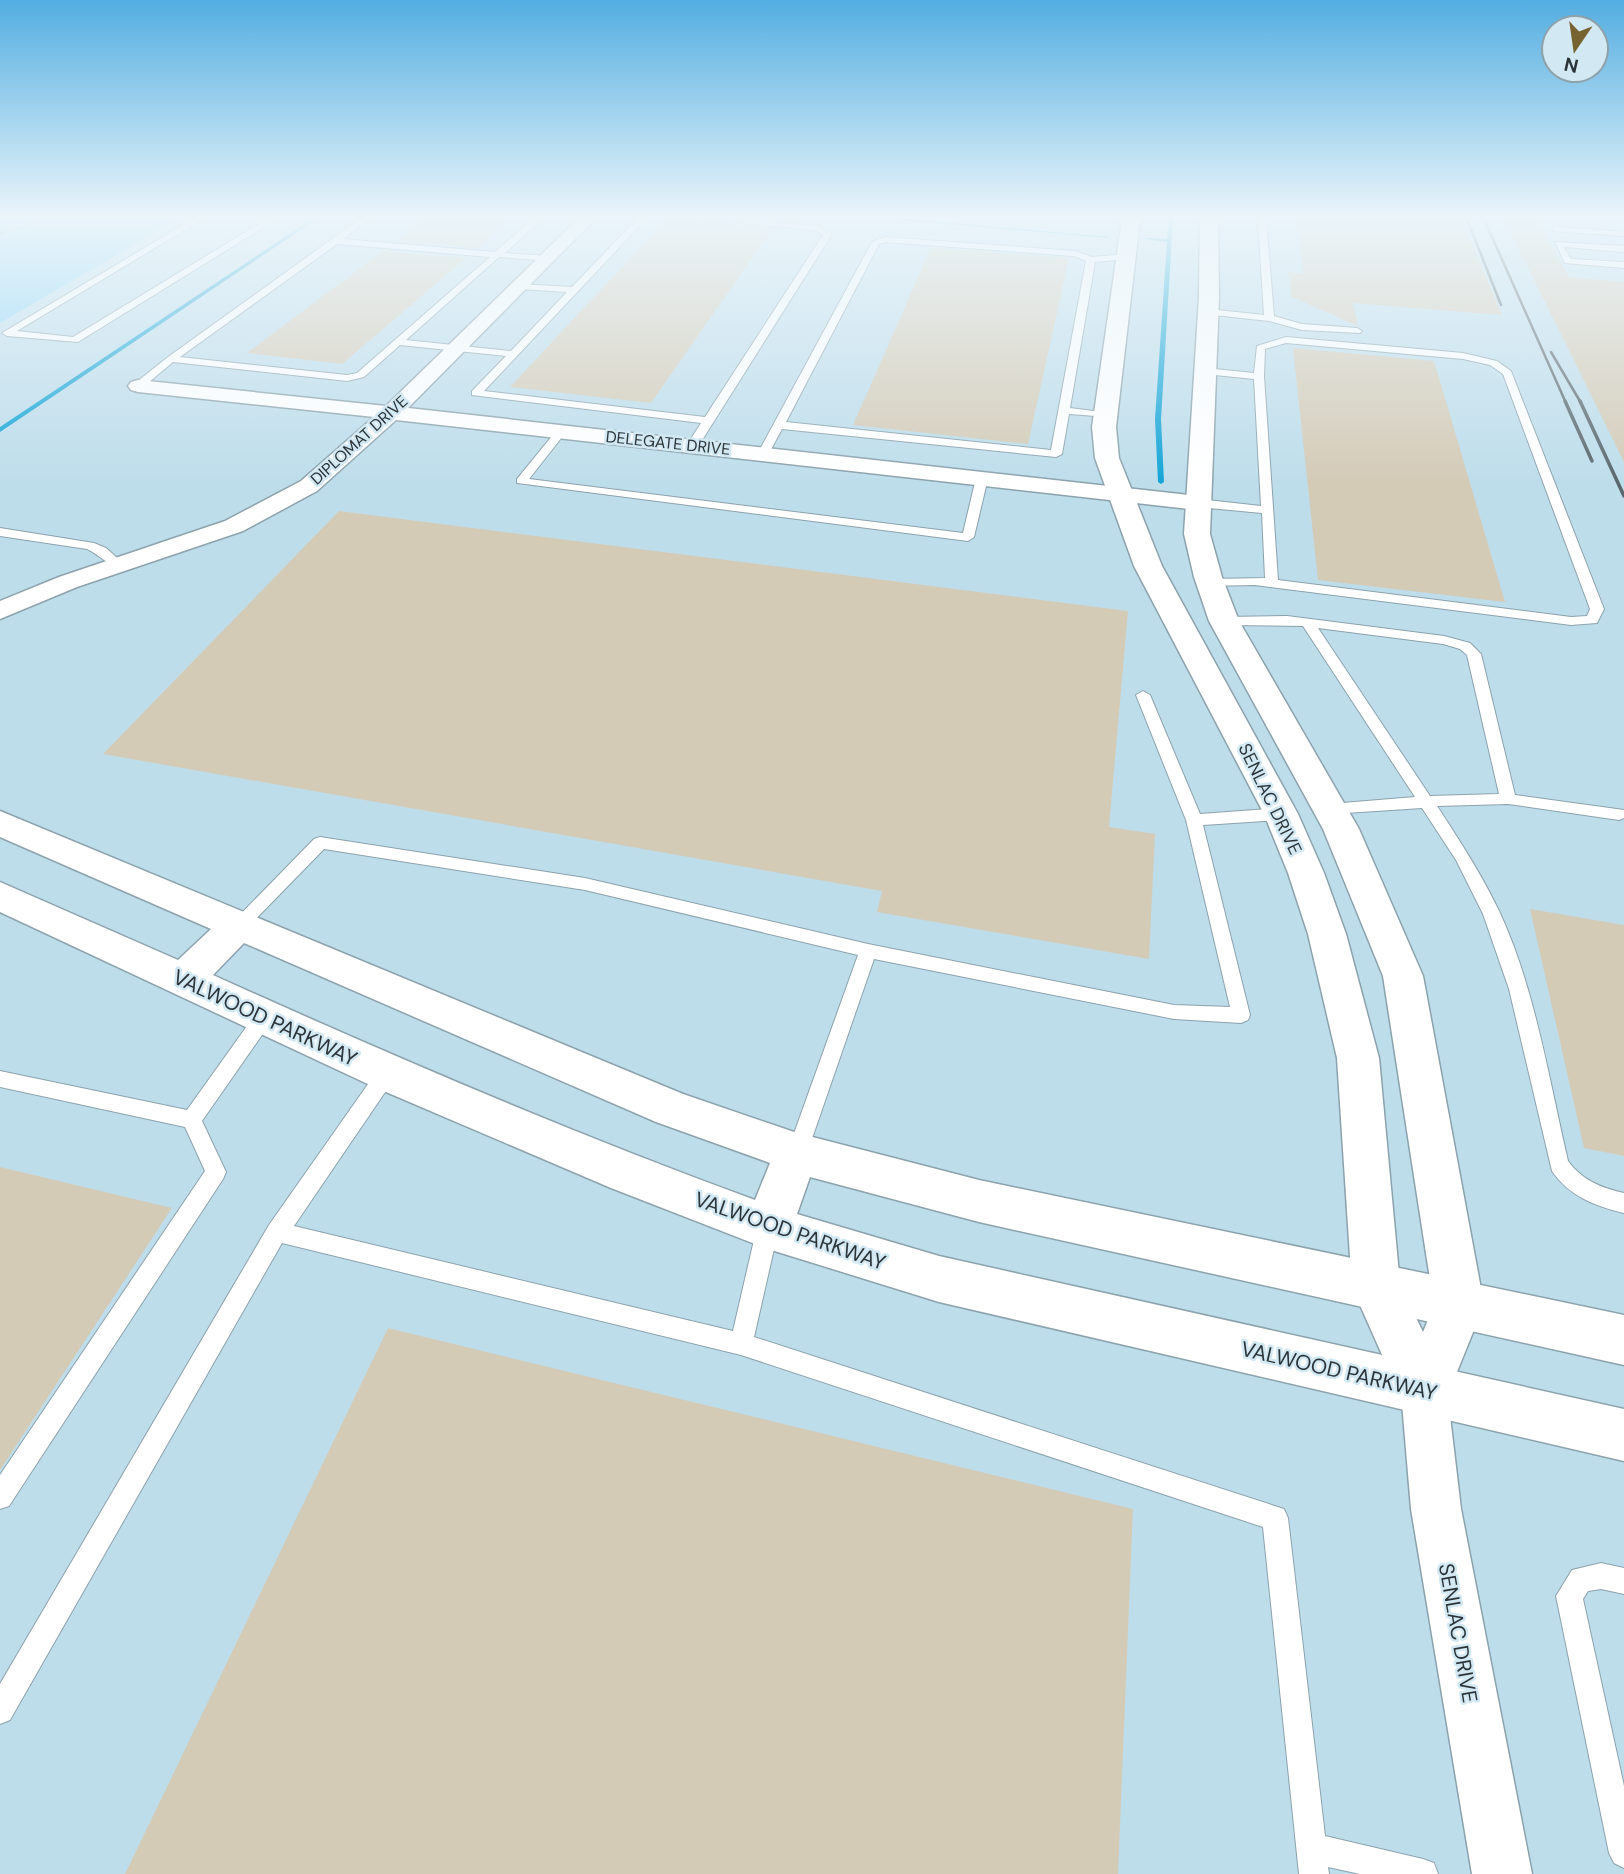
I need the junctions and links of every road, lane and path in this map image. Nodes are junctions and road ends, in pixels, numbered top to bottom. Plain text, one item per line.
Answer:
1 (52, 306) edge
2 (130, 306) edge
3 (244, 306) edge
4 (438, 306) edge
5 (499, 306) edge
6 (558, 306) edge
7 (782, 306) edge
8 (842, 306) edge
9 (1083, 306) edge
10 (1119, 306) edge
11 (1208, 306) edge
12 (1268, 306) edge
13 (1208, 312) junction
14 (1269, 318) junction
15 (1357, 331) dead end
16 (397, 342) junction
17 (456, 348) junction
18 (513, 354) junction
19 (171, 359) junction
20 (1205, 371) junction
21 (1259, 376) junction
22 (138, 386) joint
23 (1064, 410) junction
24 (389, 415) junction
25 (1105, 415) junction
26 (708, 421) junction
27 (779, 425) junction
28 (561, 432) junction
29 (693, 445) junction
30 (764, 453) junction
31 (982, 478) junction
32 (1118, 492) junction
33 (1198, 503) junction
34 (1267, 510) junction
35 (0, 532) edge
36 (119, 565) junction
37 (1210, 583) junction
38 (1272, 583) junction
39 (0, 611) edge
40 (1224, 621) junction
41 (1308, 623) junction
42 (1143, 695) dead end
43 (1508, 799) junction
44 (1427, 801) junction
45 (1330, 809) junction
46 (1281, 814) junction
47 (1619, 814) dead end
48 (1194, 820) junction
49 (0, 823) edge
50 (0, 896) edge
51 (238, 926) junction
52 (868, 951) junction
53 (183, 980) junction
54 (264, 1017) junction
55 (387, 1073) junction
56 (0, 1079) edge
57 (192, 1120) junction
58 (797, 1153) junction
59 (1624, 1203) edge
60 (768, 1227) junction
61 (277, 1232) junction
62 (1376, 1287) junction
63 (1459, 1305) junction
64 (1624, 1340) edge
65 (741, 1344) junction
66 (1424, 1391) junction
67 (1624, 1435) edge
68 (0, 1497) edge
69 (1624, 1581) edge
70 (0, 1710) edge
71 (1624, 1853) edge
72 (1313, 1861) edge
73 (1423, 1874) edge
74 (1502, 1874) edge

1 - 2 lane
3 - 19 lane
4 - 16 lane
5 - 17 street, DIPLOMAT DRIVE
6 - 18 lane
7 - 26 lane
8 - 27 lane
9 - 23 lane
10 - 25 street, SENLAC DRIVE
11 - 13 street
12 - 14 lane
13 - 14 lane
13 - 20 street
14 - 15 lane
16 - 17 lane
16 - 19 lane
17 - 18 lane
17 - 24 street, DIPLOMAT DRIVE
18 - 26 lane
19 - 22 lane
20 - 21 lane
20 - 33 street
21 - 34 lane
21 - 38 lane
22 - 24 street, DELEGATE DRIVE
23 - 25 lane
23 - 27 lane
24 - 28 street, DELEGATE DRIVE
24 - 36 street, DIPLOMAT DRIVE
25 - 32 street, SENLAC DRIVE
26 - 29 lane
27 - 30 lane
28 - 29 street, DELEGATE DRIVE
28 - 31 lane
29 - 30 street, DELEGATE DRIVE
30 - 31 street, DELEGATE DRIVE
31 - 32 street, DELEGATE DRIVE
32 - 33 street, DELEGATE DRIVE
32 - 46 street, SENLAC DRIVE
33 - 34 lane
33 - 37 street
34 - 38 lane
35 - 36 lane
36 - 39 street, DIPLOMAT DRIVE
37 - 38 lane
37 - 40 street
40 - 41 lane
40 - 45 street
41 - 43 lane
41 - 44 lane
42 - 48 lane
43 - 44 lane
43 - 47 lane
44 - 45 lane
44 - 59 lane
45 - 46 street
45 - 63 street
46 - 48 lane
46 - 62 street, SENLAC DRIVE
48 - 52 lane
49 - 51 street
50 - 53 street, VALWOOD PARKWAY
51 - 52 lane
51 - 53 street
51 - 58 street
52 - 58 lane
53 - 54 street, VALWOOD PARKWAY
54 - 55 street, VALWOOD PARKWAY
54 - 57 lane
55 - 60 street, VALWOOD PARKWAY
55 - 61 lane
56 - 57 lane
57 - 68 lane
58 - 60 street
58 - 62 street
60 - 65 lane
60 - 66 street, VALWOOD PARKWAY
61 - 65 lane
61 - 70 lane
62 - 63 street
62 - 66 street, SENLAC DRIVE
63 - 64 street
63 - 66 street, SENLAC DRIVE
65 - 72 lane
66 - 67 street, VALWOOD PARKWAY
66 - 74 street, SENLAC DRIVE
69 - 71 lane
72 - 73 lane

